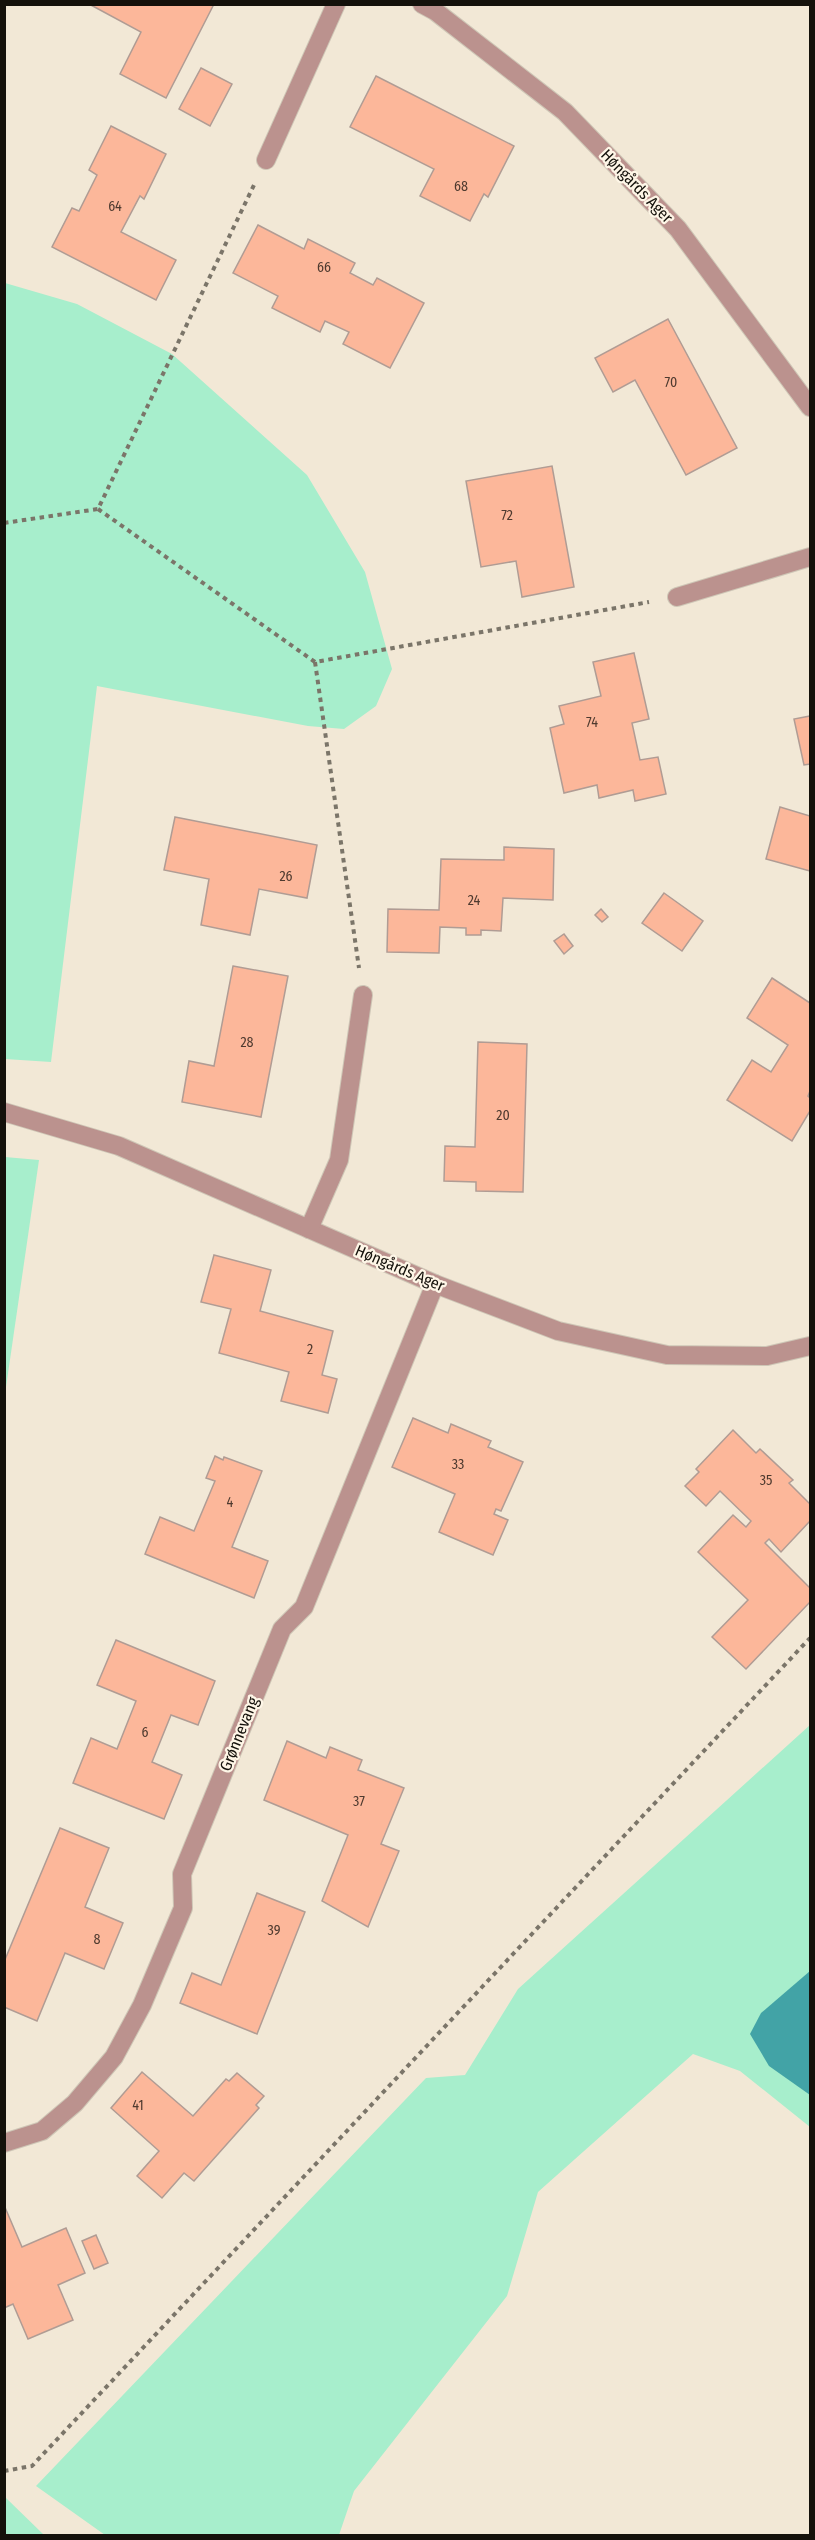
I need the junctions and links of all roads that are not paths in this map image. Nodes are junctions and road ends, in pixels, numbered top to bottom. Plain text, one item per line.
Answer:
1 (336, 4) edge
2 (422, 4) edge
3 (266, 160) road end
4 (810, 407) edge
5 (810, 557) edge
6 (677, 597) road end
7 (363, 995) road end
8 (4, 1112) edge
9 (309, 1229) junction
10 (435, 1284) junction
11 (810, 1346) edge
12 (4, 2143) edge

1 - 3 street
2 - 4 street, Høngårds Ager
5 - 6 street
7 - 9 street
8 - 9 street, Høngårds Ager
9 - 10 street, Høngårds Ager
10 - 11 street, Høngårds Ager
10 - 12 street, Grønnevang

